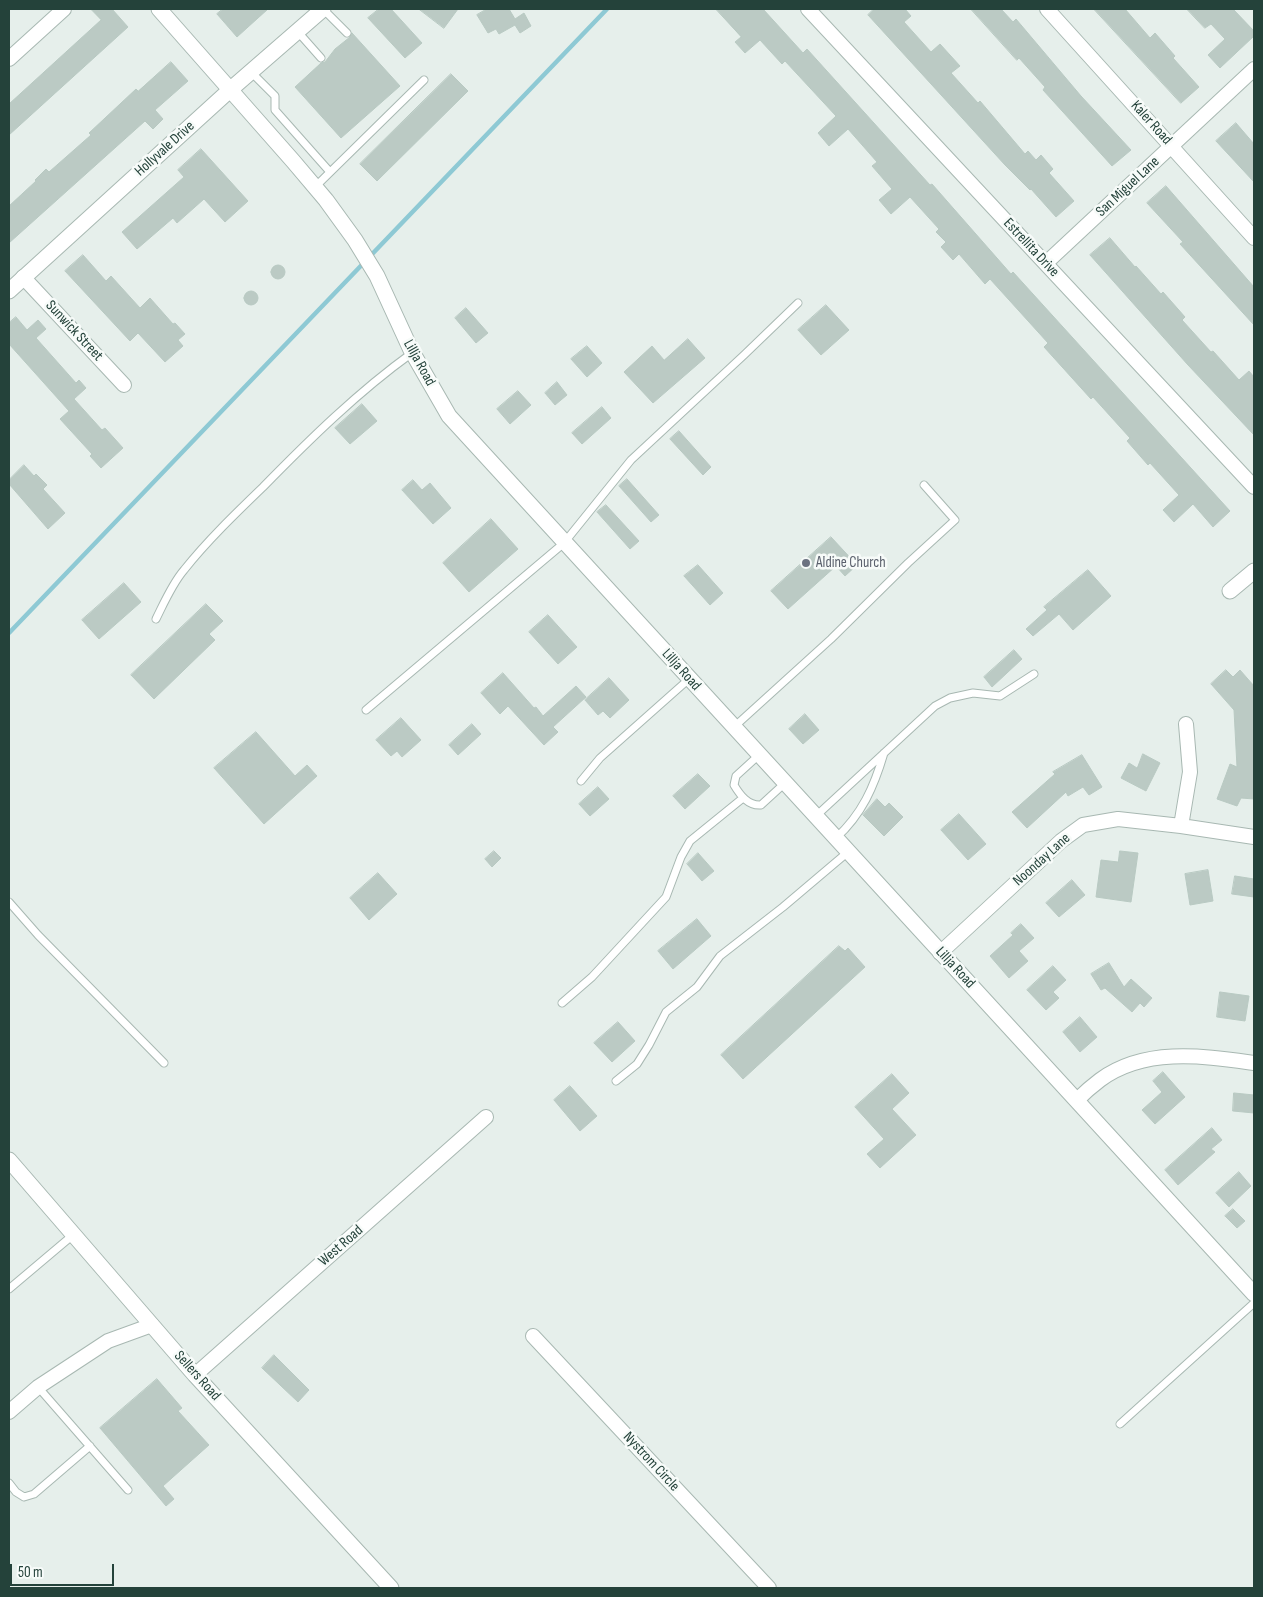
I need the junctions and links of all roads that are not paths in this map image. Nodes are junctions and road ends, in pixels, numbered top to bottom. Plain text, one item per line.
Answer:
1 (64, 9) edge
2 (159, 9) edge
3 (323, 9) edge
4 (808, 9) edge
5 (1047, 9) edge
6 (298, 32) junction
7 (346, 33) dead end
8 (321, 58) dead end
9 (9, 59) edge
10 (1254, 69) edge
11 (250, 72) junction
12 (424, 80) dead end
13 (231, 89) junction
14 (1172, 146) junction
15 (330, 172) junction
16 (315, 187) junction
17 (1254, 238) edge
18 (1046, 264) junction
19 (24, 277) junction
20 (9, 291) edge
21 (798, 303) dead end
22 (413, 352) junction
23 (124, 385) dead end
24 (924, 485) dead end
25 (1254, 487) edge
26 (564, 543) junction
27 (1254, 571) edge
28 (1230, 591) dead end
29 (156, 619) dead end
30 (1034, 674) dead end
31 (689, 679) junction
32 (366, 710) dead end
33 (1186, 724) dead end
34 (734, 728) junction
35 (884, 753) junction
36 (759, 755) junction
37 (581, 781) dead end
38 (785, 783) junction
39 (743, 798) junction
40 (815, 816) junction
41 (1181, 826) junction
42 (1254, 837) edge
43 (836, 838) junction
44 (848, 852) junction
45 (9, 902) edge
46 (940, 953) junction
47 (562, 1003) dead end
48 (164, 1063) dead end
49 (1254, 1063) edge
50 (616, 1081) dead end
51 (1076, 1100) junction
52 (486, 1117) dead end
53 (9, 1160) edge
54 (74, 1234) junction
55 (9, 1290) edge
56 (1254, 1294) edge
57 (1254, 1303) edge
58 (152, 1325) junction
59 (532, 1336) dead end
60 (195, 1375) junction
61 (38, 1386) junction
62 (9, 1412) edge
63 (1120, 1424) dead end
64 (90, 1446) junction
65 (9, 1484) edge
66 (128, 1490) dead end
67 (391, 1588) edge
68 (769, 1588) edge

1 - 9 street
2 - 13 street, Lillja Road
3 - 6 street, Hollyvale Drive
3 - 7 lane
4 - 18 street, Estrellita Drive
5 - 14 street, Kaler Road
6 - 8 lane
6 - 11 street, Hollyvale Drive
10 - 14 street, San Miguel Lane
11 - 13 street, Hollyvale Drive
11 - 15 lane
12 - 15 lane
13 - 16 street, Lillja Road
13 - 19 street, Hollyvale Drive
14 - 17 street, Kaler Road
14 - 18 street, San Miguel Lane
15 - 16 lane
16 - 22 street, Lillja Road
18 - 25 street, Estrellita Drive
19 - 20 street, Hollyvale Drive
19 - 23 street, Sunwick Street
21 - 26 lane
22 - 26 street, Lillja Road
22 - 29 lane
24 - 34 lane
26 - 31 street, Lillja Road
26 - 32 lane
27 - 28 street
30 - 35 lane
31 - 34 street, Lillja Road
31 - 37 lane
33 - 41 street
34 - 36 street, Lillja Road
35 - 40 lane
35 - 43 lane
36 - 38 street, Lillja Road
36 - 39 lane
38 - 39 lane
38 - 40 street, Lillja Road
39 - 47 lane
40 - 43 street, Lillja Road
41 - 42 street, Noonday Lane
41 - 46 street, Noonday Lane
43 - 44 street, Lillja Road
44 - 46 street, Lillja Road
44 - 50 lane
45 - 48 lane
46 - 51 street, Lillja Road
49 - 51 street
51 - 56 street, Lillja Road
52 - 60 street, West Road
53 - 54 street, Sellers Road
54 - 55 lane
54 - 58 street, Sellers Road
57 - 63 lane
58 - 60 street, Sellers Road
58 - 61 street
59 - 68 street, Nystrom Circle
60 - 67 street, Sellers Road
61 - 62 street
61 - 64 lane
64 - 65 lane
64 - 66 lane

